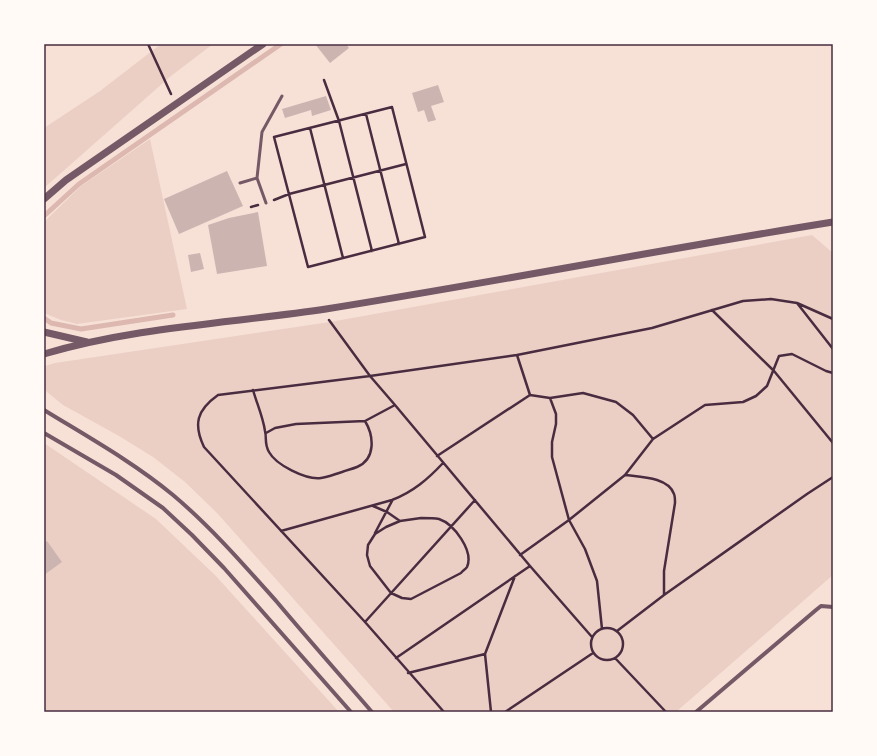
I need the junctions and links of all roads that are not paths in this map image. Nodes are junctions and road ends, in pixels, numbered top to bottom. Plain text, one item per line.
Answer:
1 (263, 44) edge
2 (282, 96) dead end
3 (257, 178) junction
4 (240, 184) dead end
5 (44, 199) edge
6 (266, 203) dead end
7 (833, 222) edge
8 (44, 332) edge
9 (90, 342) junction
10 (44, 354) edge
11 (44, 410) edge
12 (44, 433) edge
13 (833, 607) edge
14 (351, 712) edge
15 (372, 712) edge
16 (696, 712) edge

1 - 5 street
2 - 3 lane
3 - 4 lane
3 - 6 lane
7 - 9 street
8 - 9 street
9 - 10 street
11 - 15 street
12 - 14 street
13 - 16 street

